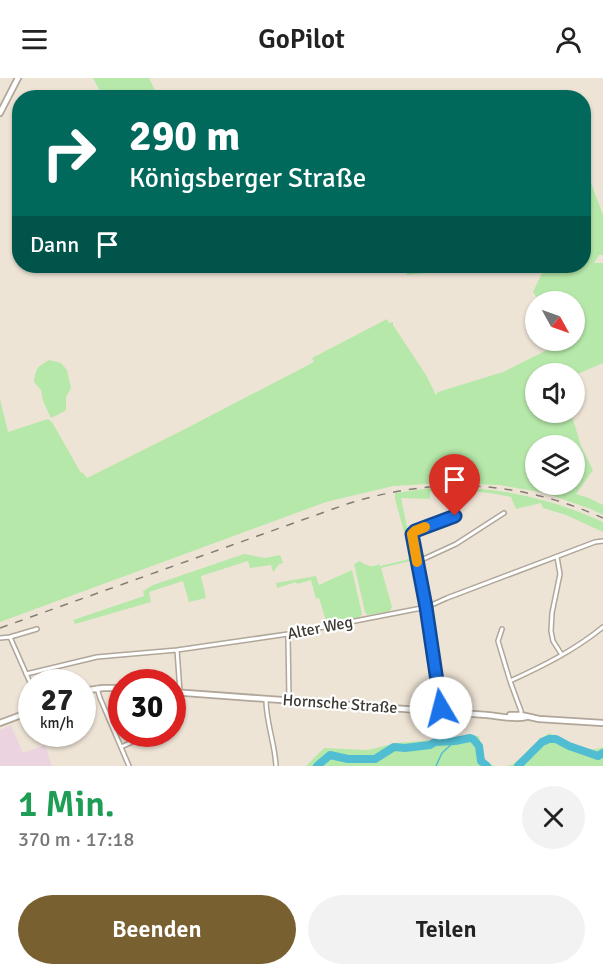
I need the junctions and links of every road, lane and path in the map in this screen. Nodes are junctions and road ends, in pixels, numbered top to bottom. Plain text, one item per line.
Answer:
1 (18, 78) edge
2 (0, 113) edge
3 (504, 513) dead end
4 (455, 516) dead end
5 (603, 541) edge
6 (557, 556) junction
7 (417, 562) junction
8 (426, 607) junction
9 (603, 627) edge
10 (37, 628) dead end
11 (502, 628) dead end
12 (288, 634) junction
13 (0, 638) edge
14 (10, 638) junction
15 (177, 650) junction
16 (562, 655) junction
17 (24, 669) edge
18 (47, 669) edge
19 (178, 669) edge
20 (510, 681) junction
21 (97, 688) joint
22 (108, 688) edge
23 (186, 692) edge
24 (267, 699) junction
25 (289, 700) junction
26 (441, 712) junction
27 (18, 716) edge
28 (108, 717) edge
29 (522, 717) junction
30 (0, 723) edge
31 (603, 723) edge
32 (121, 747) edge
33 (129, 766) edge
34 (276, 766) edge

1 - 2 main road
3 - 7 street
4 - 7 street
5 - 6 street, Alter Weg
6 - 8 street, Alter Weg
6 - 16 street
7 - 8 street
8 - 12 street, Alter Weg
8 - 26 street
9 - 16 street
10 - 14 street
11 - 20 street
12 - 15 street, Alter Weg
12 - 25 street
13 - 14 street
14 - 17 street
15 - 18 street, Alter Weg
15 - 19 street
16 - 20 street
20 - 29 street
21 - 22 main road
21 - 28 street
23 - 24 main road, Hornsche Straße
24 - 25 main road, Hornsche Straße
24 - 34 street
25 - 26 main road, Hornsche Straße
26 - 29 main road, Hornsche Straße
27 - 30 main road
29 - 31 main road, Hornsche Straße
32 - 33 street

